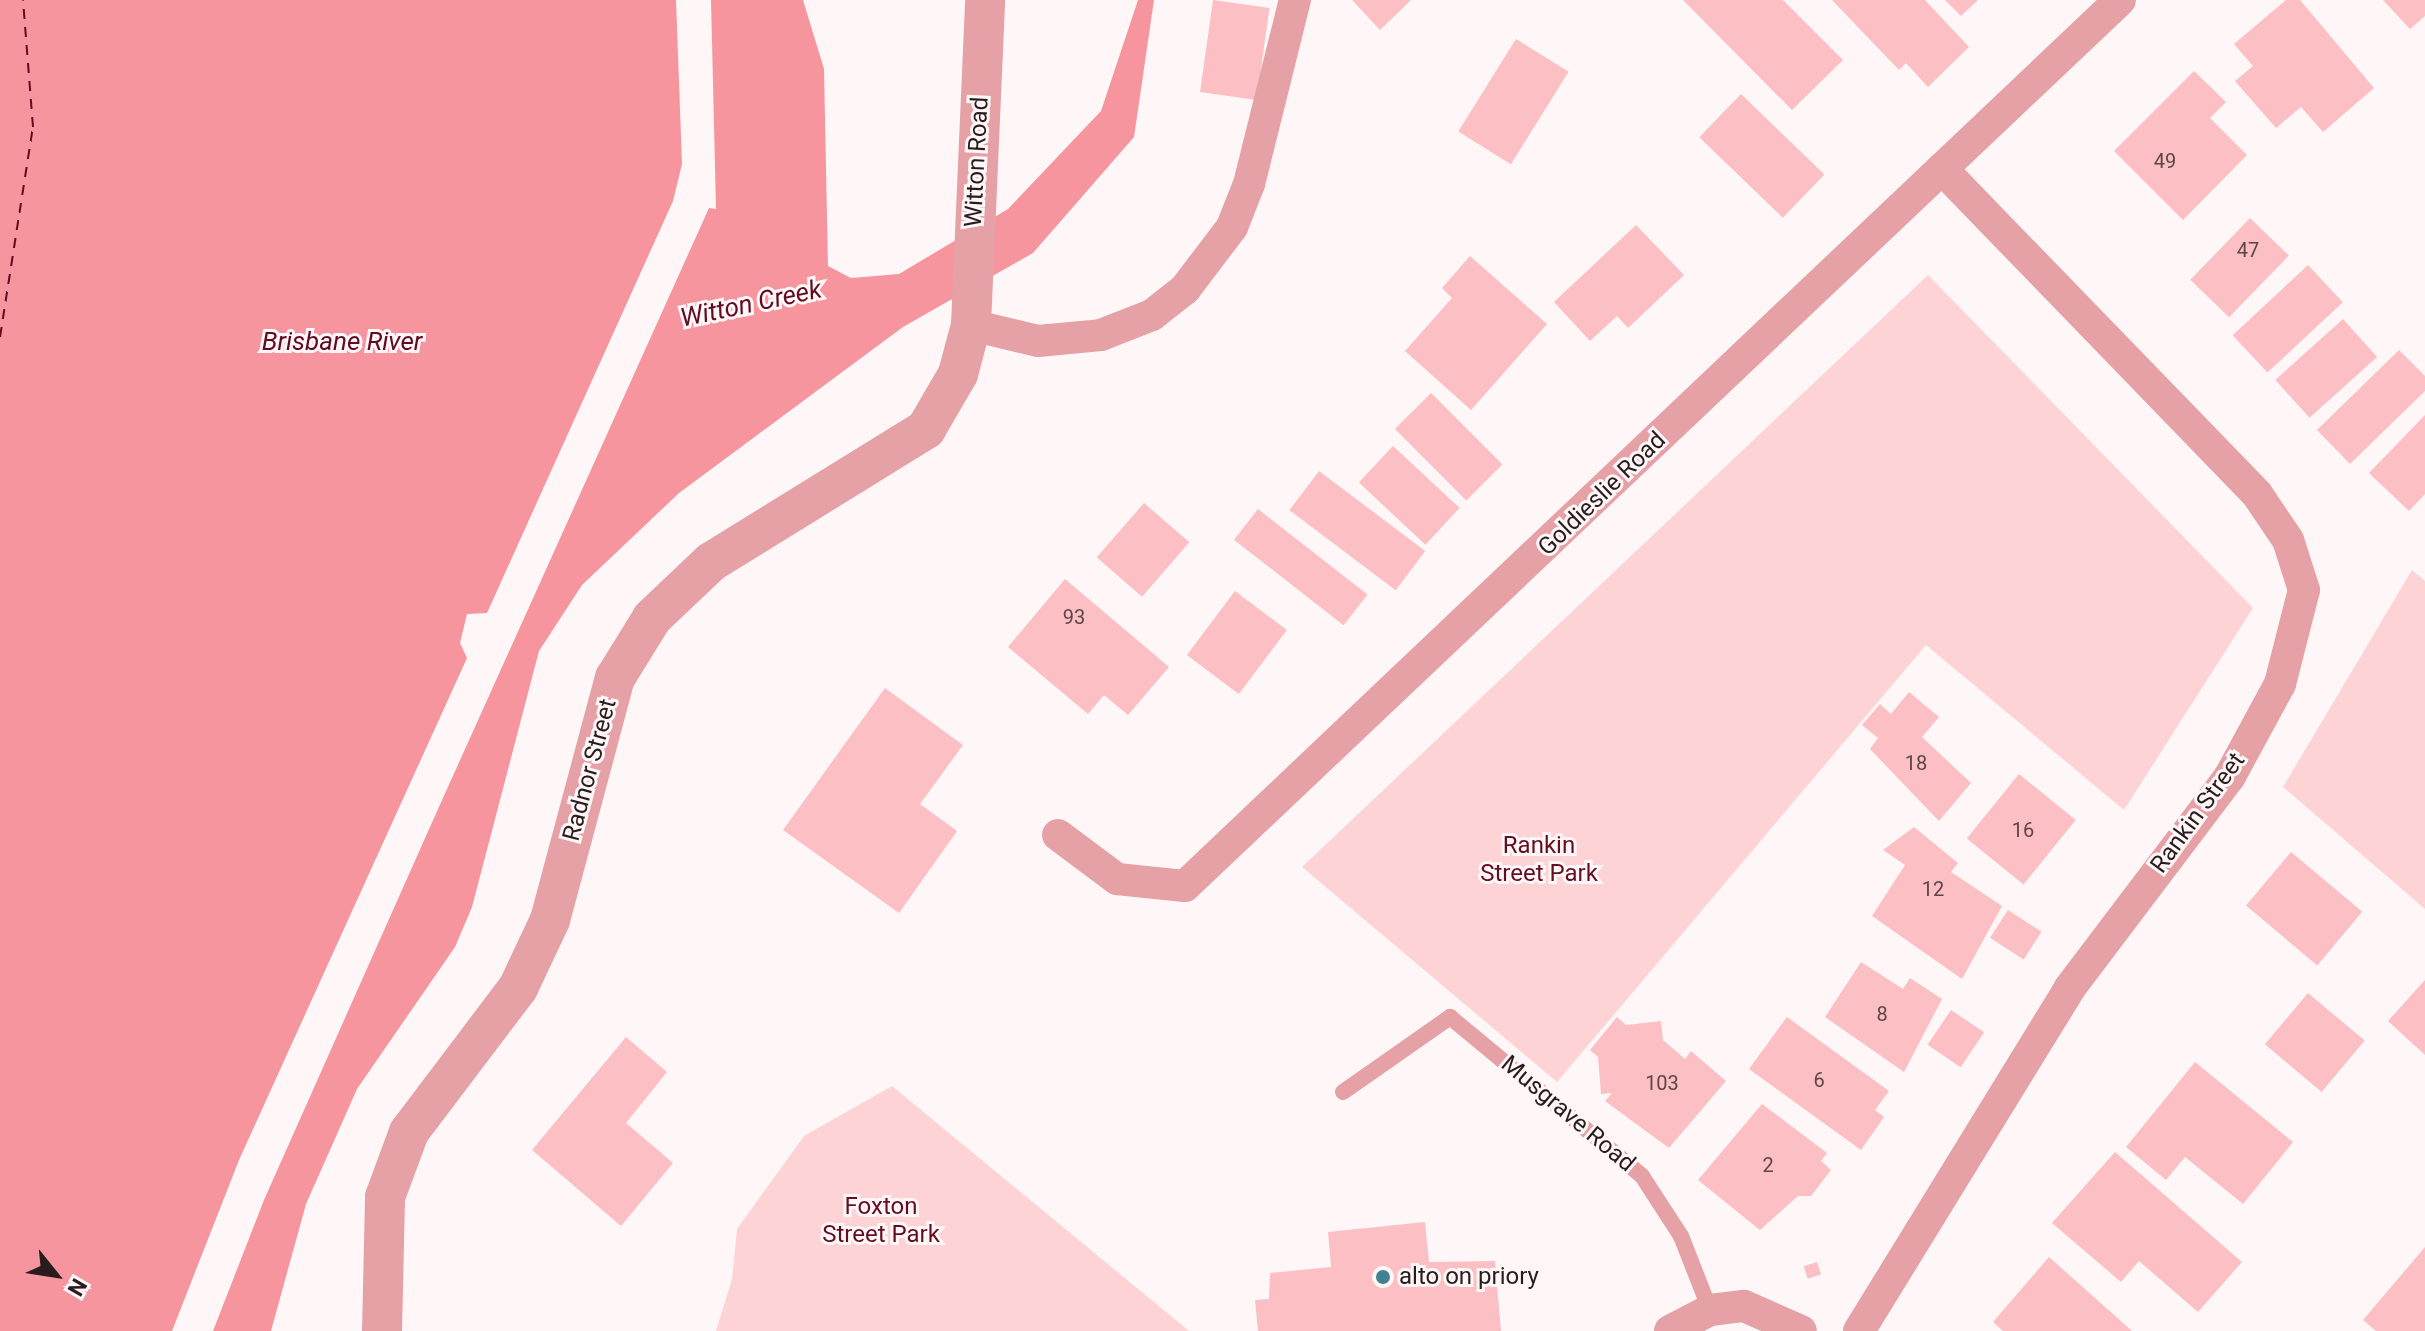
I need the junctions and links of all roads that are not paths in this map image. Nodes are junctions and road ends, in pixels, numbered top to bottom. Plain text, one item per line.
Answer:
1 (985, 0) edge
2 (1295, 0) edge
3 (2120, 0) edge
4 (1942, 169) junction
5 (971, 325) junction
6 (1058, 835) dead end
7 (1343, 1092) dead end
8 (1710, 1310) junction
9 (382, 1331) edge
10 (1670, 1331) edge
11 (1801, 1331) edge
12 (1859, 1331) edge

1 - 5 street, Witton Road
2 - 5 street
3 - 4 street, Goldieslie Road
4 - 6 street, Goldieslie Road
4 - 12 street, Rankin Street
5 - 9 street, Radnor Street
7 - 8 lane, Musgrave Road
8 - 10 street
8 - 11 street

